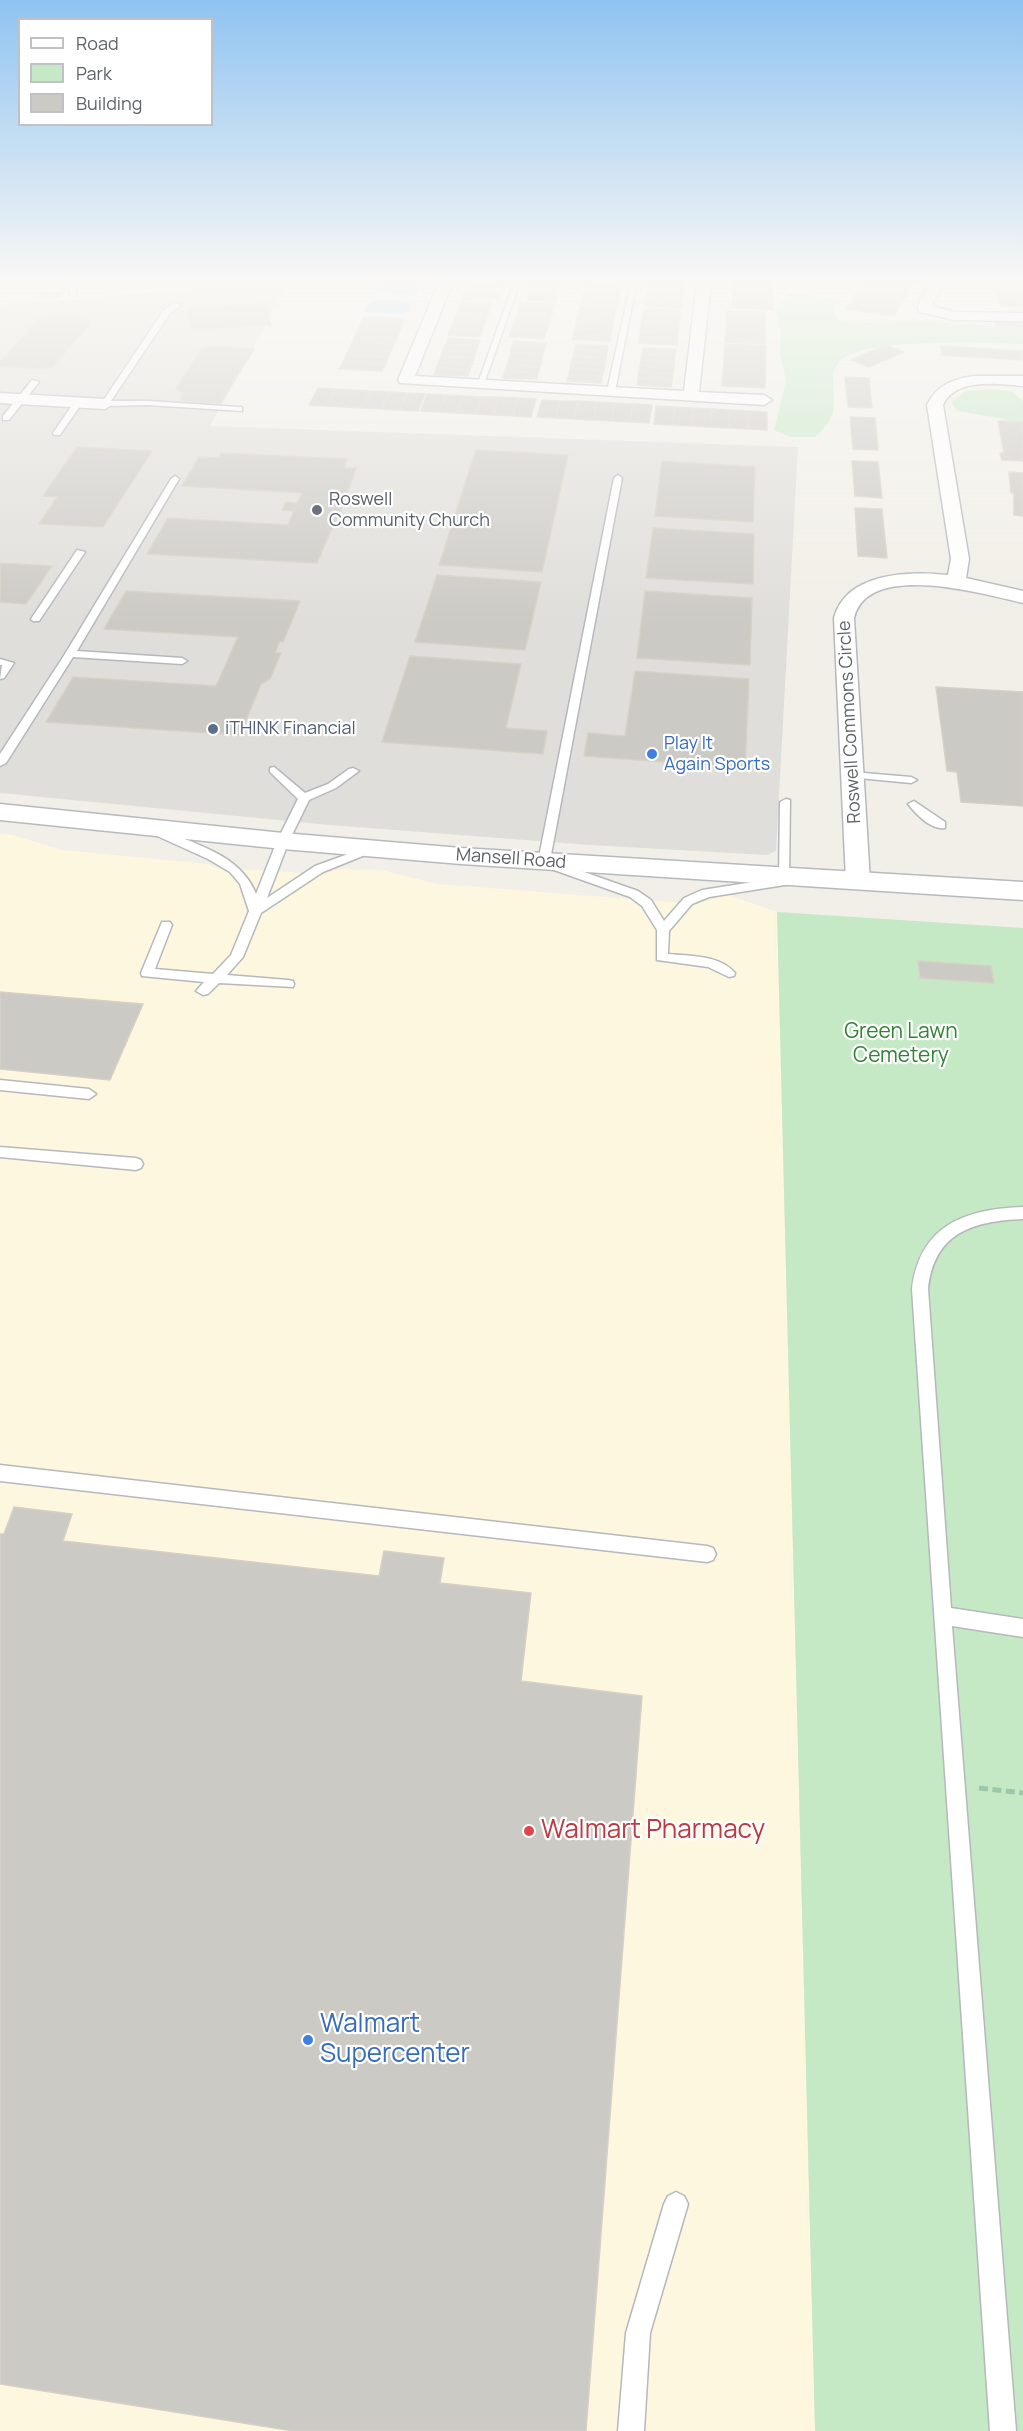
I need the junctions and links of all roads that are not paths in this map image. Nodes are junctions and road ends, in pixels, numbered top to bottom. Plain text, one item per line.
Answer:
1 (24, 395) edge
2 (111, 395) edge
3 (682, 395) edge
4 (939, 395) edge
5 (691, 396) joint
6 (0, 398) edge
7 (20, 400) junction
8 (764, 400) dead end
9 (78, 403) junction
10 (105, 404) junction
11 (239, 409) dead end
12 (6, 418) dead end
13 (57, 433) dead end
14 (618, 478) dead end
15 (175, 479) dead end
16 (80, 552) dead end
17 (956, 582) junction
18 (1023, 597) edge
19 (36, 619) dead end
20 (70, 654) junction
21 (182, 661) dead end
22 (0, 662) edge
23 (0, 676) edge
24 (0, 763) edge
25 (274, 770) dead end
26 (353, 771) dead end
27 (852, 775) junction
28 (911, 780) dead end
29 (304, 798) junction
30 (786, 802) dead end
31 (914, 804) dead end
32 (0, 812) edge
33 (941, 825) dead end
34 (143, 827) junction
35 (283, 841) junction
36 (374, 849) junction
37 (544, 862) junction
38 (796, 877) junction
39 (858, 881) junction
40 (1023, 891) edge
41 (255, 911) junction
42 (166, 925) dead end
43 (663, 930) junction
44 (729, 973) dead end
45 (214, 979) junction
46 (288, 984) dead end
47 (203, 991) dead end
48 (0, 1085) edge
49 (89, 1094) dead end
50 (0, 1152) edge
51 (136, 1164) dead end
52 (1023, 1213) edge
53 (0, 1473) edge
54 (707, 1554) dead end
55 (942, 1616) junction
56 (1023, 1628) edge
57 (676, 2204) dead end
58 (631, 2431) edge
59 (1003, 2431) edge

1 - 7 lane
2 - 10 lane
3 - 5 street
4 - 17 street
5 - 8 street
6 - 7 street
7 - 9 street
7 - 12 lane
9 - 10 street
9 - 13 lane
10 - 11 lane
14 - 37 lane
15 - 20 lane
16 - 19 lane
17 - 18 street, Roswell Commons Circle
17 - 27 street, Roswell Commons Circle
20 - 21 lane
20 - 24 lane
22 - 23 lane
25 - 29 lane
26 - 29 lane
27 - 28 lane
27 - 39 street, Roswell Commons Circle
29 - 35 lane
30 - 38 lane
31 - 33 lane
32 - 34 main road, Mansell Road
34 - 35 main road, Mansell Road
34 - 41 lane
35 - 36 main road, Mansell Road
35 - 41 lane
36 - 37 main road, Mansell Road
36 - 41 lane
37 - 38 main road, Mansell Road
37 - 43 lane
38 - 39 main road, Mansell Road
38 - 43 lane
39 - 40 main road, Mansell Road
41 - 45 lane
42 - 45 lane
43 - 44 lane
45 - 46 lane
45 - 47 lane
48 - 49 lane
50 - 51 lane
52 - 55 lane
53 - 54 lane
55 - 56 lane
55 - 59 lane
57 - 58 lane

